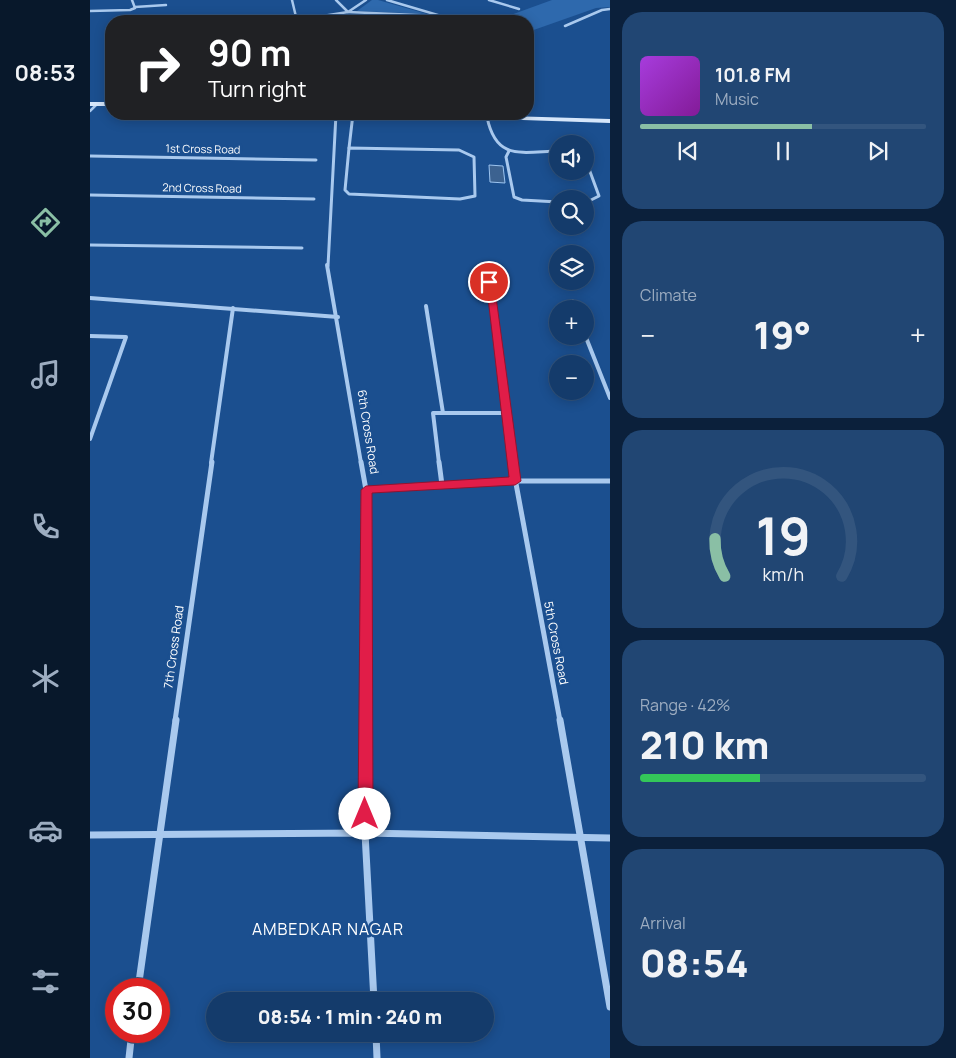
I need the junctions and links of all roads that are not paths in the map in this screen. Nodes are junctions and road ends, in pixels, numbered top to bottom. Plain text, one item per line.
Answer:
1 (132, 0) edge
2 (292, 0) edge
3 (336, 0) edge
4 (366, 0) edge
5 (387, 0) edge
6 (489, 0) edge
7 (166, 5) dead end
8 (135, 7) junction
9 (519, 9) dead end
10 (610, 9) edge
11 (90, 11) edge
12 (348, 12) junction
13 (296, 15) edge
14 (331, 15) edge
15 (416, 15) edge
16 (436, 15) edge
17 (565, 26) dead end
18 (90, 104) edge
19 (97, 104) junction
20 (105, 104) edge
21 (90, 110) edge
22 (534, 119) edge
23 (336, 120) edge
24 (352, 120) edge
25 (489, 120) edge
26 (610, 121) edge
27 (349, 148) junction
28 (509, 151) junction
29 (549, 151) edge
30 (90, 156) edge
31 (316, 160) dead end
32 (593, 180) edge
33 (90, 195) edge
34 (594, 198) edge
35 (314, 199) dead end
36 (549, 202) edge
37 (90, 246) edge
38 (302, 248) dead end
39 (489, 282) dead end
40 (90, 298) edge
41 (426, 306) dead end
42 (233, 308) junction
43 (338, 317) junction
44 (90, 336) edge
45 (589, 345) edge
46 (610, 398) edge
47 (443, 413) junction
48 (506, 413) junction
49 (90, 439) edge
50 (515, 481) junction
51 (610, 481) edge
52 (442, 485) junction
53 (366, 490) junction
54 (365, 833) junction
55 (90, 835) edge
56 (159, 836) junction
57 (582, 838) junction
58 (610, 838) edge
59 (140, 978) edge
60 (374, 992) edge
61 (610, 1006) edge
62 (376, 1042) edge
63 (131, 1043) edge
64 (129, 1058) edge
65 (377, 1058) edge

1 - 8 street
2 - 13 street
3 - 12 street
4 - 12 street
5 - 16 street
6 - 9 street
7 - 8 street
8 - 11 street
10 - 17 street
12 - 14 street
12 - 15 street
18 - 19 street
19 - 20 street
19 - 21 street
22 - 26 street
23 - 43 street, 6th Cross Road
24 - 27 street
25 - 28 street
27 - 27 street
28 - 29 street
28 - 36 street
30 - 31 street, 1st Cross Road
32 - 34 street
33 - 35 street, 2nd Cross Road
37 - 38 street
39 - 48 street, 5th Cross Road
40 - 42 street
41 - 47 street
42 - 43 street
42 - 56 street, 7th Cross Road
43 - 53 street, 6th Cross Road
44 - 49 street
45 - 46 street
47 - 48 street
47 - 52 street
48 - 50 street, 5th Cross Road
50 - 51 street
50 - 52 street
50 - 57 street, 5th Cross Road
52 - 53 street
53 - 54 street, 6th Cross Road
54 - 56 street
54 - 57 street
54 - 60 street, 6th Cross Road
55 - 56 street
56 - 59 street, 7th Cross Road
57 - 58 street
57 - 61 street, 5th Cross Road
62 - 65 street
63 - 64 street

